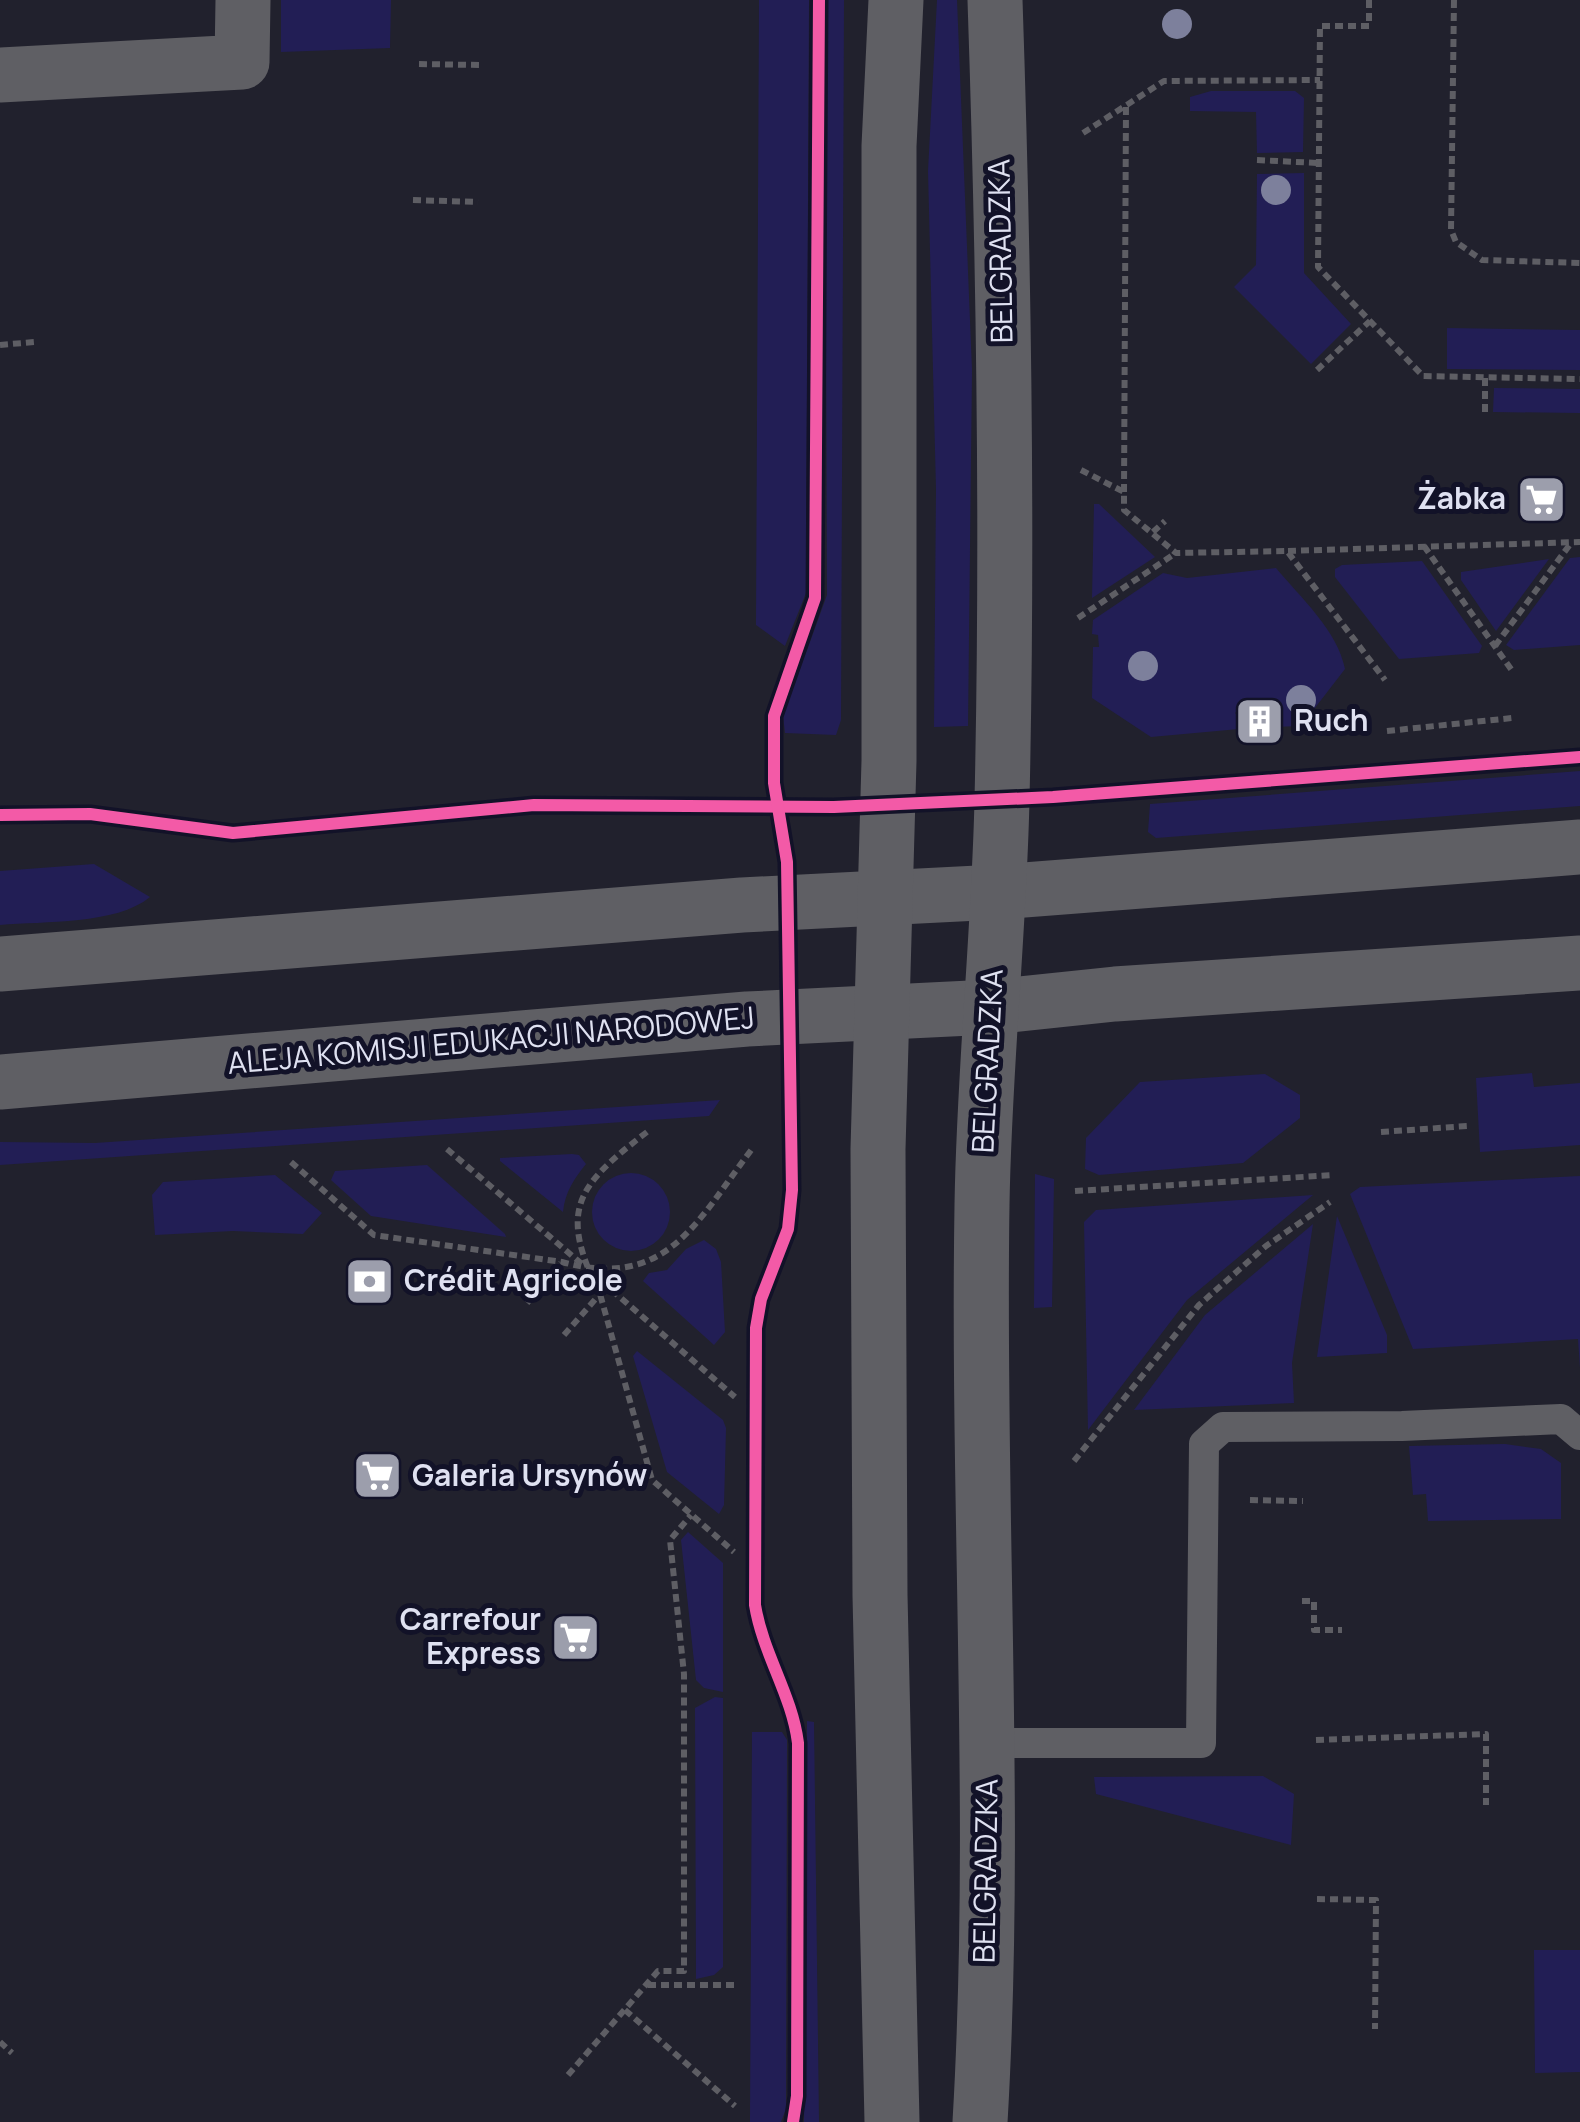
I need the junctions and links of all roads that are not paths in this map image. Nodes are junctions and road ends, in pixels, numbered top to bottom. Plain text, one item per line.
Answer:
1 (243, 0) edge
2 (896, 0) edge
3 (995, 0) edge
4 (0, 75) edge
5 (1580, 847) edge
6 (998, 892) junction
7 (886, 897) junction
8 (1580, 963) edge
9 (0, 964) edge
10 (991, 1006) junction
11 (882, 1013) junction
12 (0, 1082) edge
13 (1580, 1435) edge
14 (988, 1743) junction
15 (892, 2122) edge
16 (980, 2122) edge

1 - 4 street
2 - 7 street
3 - 6 street, BELGRADZKA
5 - 6 street
6 - 7 street
6 - 10 street, BELGRADZKA
7 - 9 street
7 - 11 street
8 - 10 street, ALEJA KOMISJI EDUKACJI NARODOWEJ
10 - 11 street, ALEJA KOMISJI EDUKACJI NARODOWEJ
10 - 14 street, BELGRADZKA
11 - 12 street, ALEJA KOMISJI EDUKACJI NARODOWEJ
11 - 15 street
13 - 14 lane
14 - 16 street, BELGRADZKA

